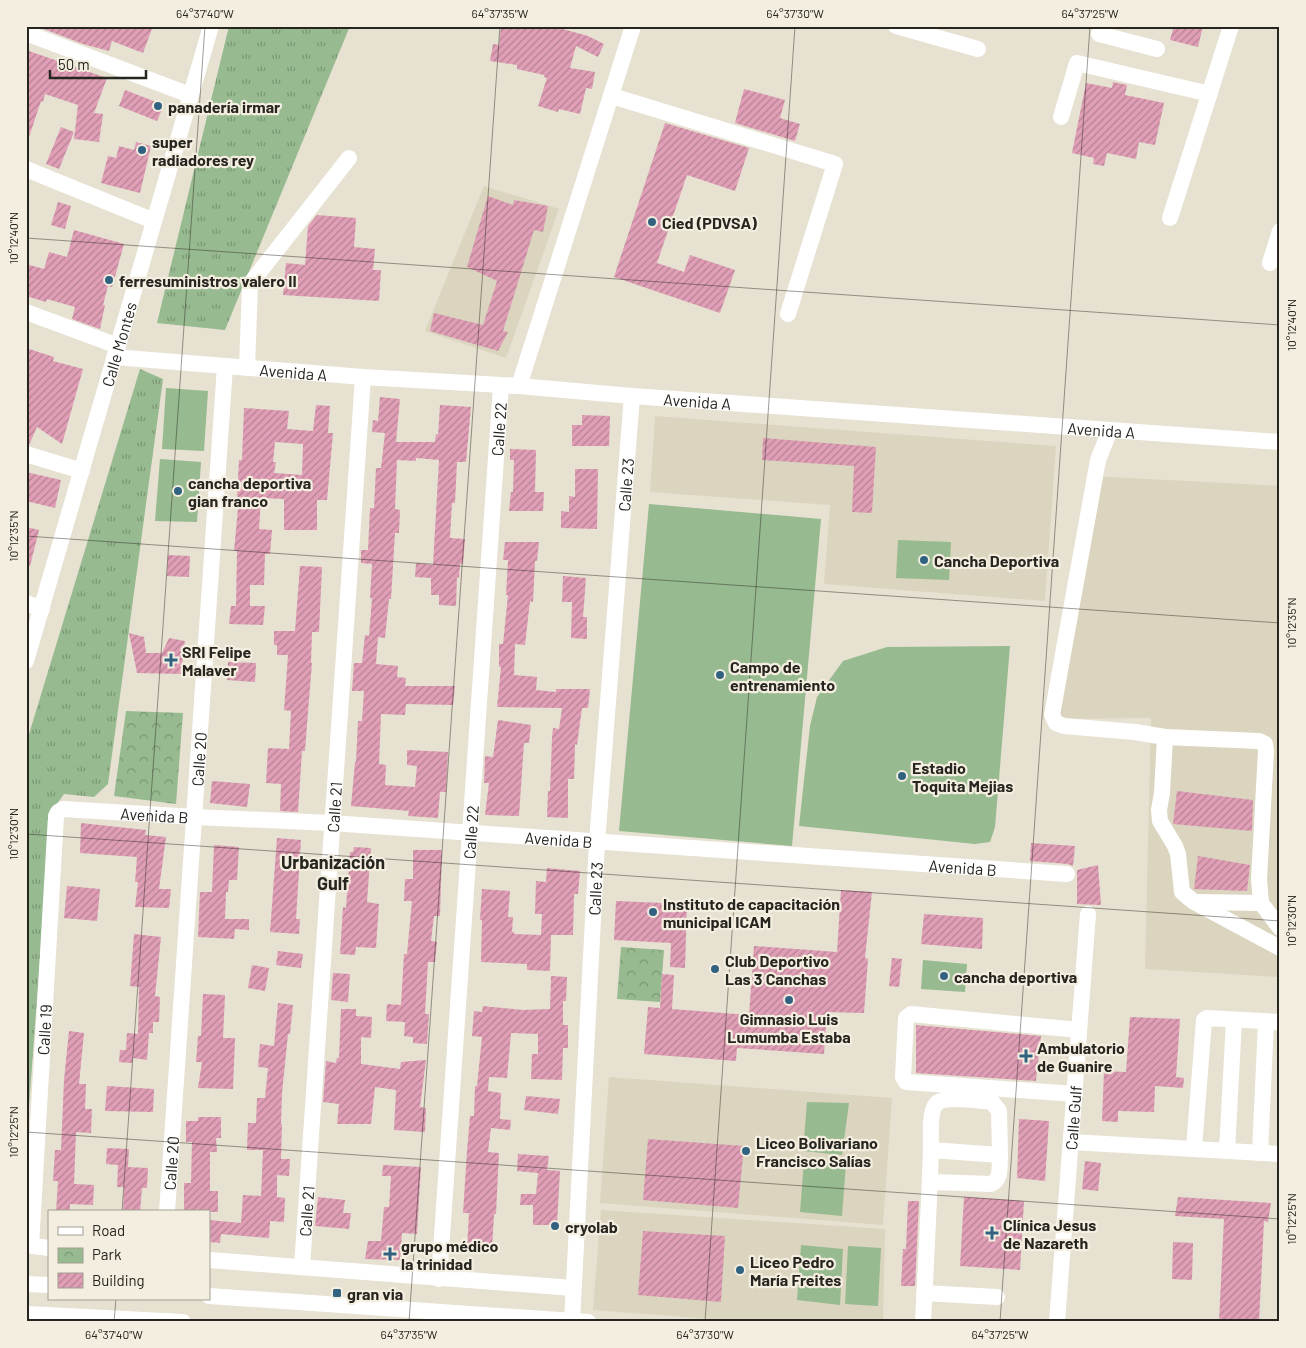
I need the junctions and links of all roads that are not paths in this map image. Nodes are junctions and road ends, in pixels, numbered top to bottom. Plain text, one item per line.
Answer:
1 (211, 26) edge
2 (633, 26) edge
3 (896, 26) edge
4 (1101, 26) edge
5 (1231, 26) edge
6 (26, 33) edge
7 (978, 49) dead end
8 (1157, 49) dead end
9 (1210, 94) junction
10 (190, 95) junction
11 (612, 96) junction
12 (1061, 117) dead end
13 (349, 158) dead end
14 (26, 169) edge
15 (1170, 218) dead end
16 (154, 220) junction
17 (1280, 231) edge
18 (1270, 262) dead end
19 (26, 312) edge
20 (788, 314) dead end
21 (116, 351) junction
22 (225, 366) junction
23 (247, 368) junction
24 (363, 377) junction
25 (501, 386) junction
26 (519, 386) junction
27 (632, 396) junction
28 (1110, 430) junction
29 (1280, 442) edge
30 (26, 454) edge
31 (82, 471) junction
32 (26, 604) edge
33 (42, 609) junction
34 (26, 661) edge
35 (1165, 737) junction
36 (56, 816) joint
37 (195, 817) junction
38 (331, 823) junction
39 (470, 832) junction
40 (597, 842) junction
41 (1067, 874) dead end
42 (1194, 902) junction
43 (1261, 903) junction
44 (1088, 914) dead end
45 (1280, 928) edge
46 (1280, 948) edge
47 (1234, 1020) junction
48 (1273, 1022) edge
49 (1079, 1030) junction
50 (1075, 1094) junction
51 (1071, 1142) junction
52 (1194, 1148) junction
53 (931, 1150) junction
54 (1228, 1151) junction
55 (1260, 1153) junction
56 (1280, 1154) edge
57 (1000, 1156) junction
58 (930, 1182) junction
59 (167, 1210) edge
60 (48, 1248) edge
61 (210, 1260) edge
62 (302, 1267) junction
63 (439, 1279) junction
64 (26, 1284) edge
65 (48, 1286) edge
66 (573, 1288) junction
67 (924, 1293) junction
68 (210, 1296) edge
69 (997, 1297) dead end
70 (26, 1314) edge
71 (389, 1315) edge
72 (577, 1321) edge
73 (183, 1322) edge
74 (923, 1322) edge
75 (1057, 1322) edge

1 - 10 street, Calle Montes
2 - 11 street
3 - 7 street
4 - 8 street
5 - 9 street
6 - 10 street
9 - 12 street
9 - 15 street
10 - 16 street, Calle Montes
11 - 20 street
11 - 26 street
13 - 23 street
14 - 16 street
16 - 21 street, Calle Montes
17 - 18 street
19 - 21 street, Avenida A
21 - 22 street, Avenida A
21 - 31 street, Calle Montes
22 - 23 street, Avenida A
22 - 37 street, Calle 20
23 - 24 street, Avenida A
24 - 25 street, Avenida A
24 - 38 street, Calle 21
25 - 26 street, Avenida A
25 - 39 street, Calle 22
26 - 27 street, Avenida A
27 - 28 street, Avenida A
27 - 40 street, Calle 23
28 - 29 street, Avenida A
28 - 35 street
30 - 31 street
31 - 33 street, Calle Montes
32 - 33 street
33 - 34 street, Calle Montes
35 - 42 street
35 - 43 street
36 - 37 street, Avenida B
36 - 60 street, Calle 19
37 - 38 street, Avenida B
37 - 59 street, Calle 20
38 - 39 street, Avenida B
38 - 62 street, Calle 21
39 - 40 street, Avenida B
39 - 63 street, Calle 22
40 - 41 street, Avenida B
40 - 66 street, Calle 23
42 - 43 street
42 - 46 street
43 - 45 street
44 - 49 street, Calle Gulf
47 - 48 street
47 - 52 street
47 - 54 street
48 - 55 street
49 - 50 street, Calle Gulf
49 - 50 street
50 - 51 street, Calle Gulf
51 - 52 street
51 - 75 street, Calle Gulf
52 - 54 street
53 - 57 street
53 - 57 street
53 - 58 street
54 - 55 street
55 - 56 street
57 - 58 street
58 - 67 street
61 - 62 street
62 - 63 street
63 - 66 street
64 - 65 street
66 - 72 street, Calle 23
67 - 69 street
67 - 74 street
68 - 71 street
70 - 73 street
71 - 72 street

